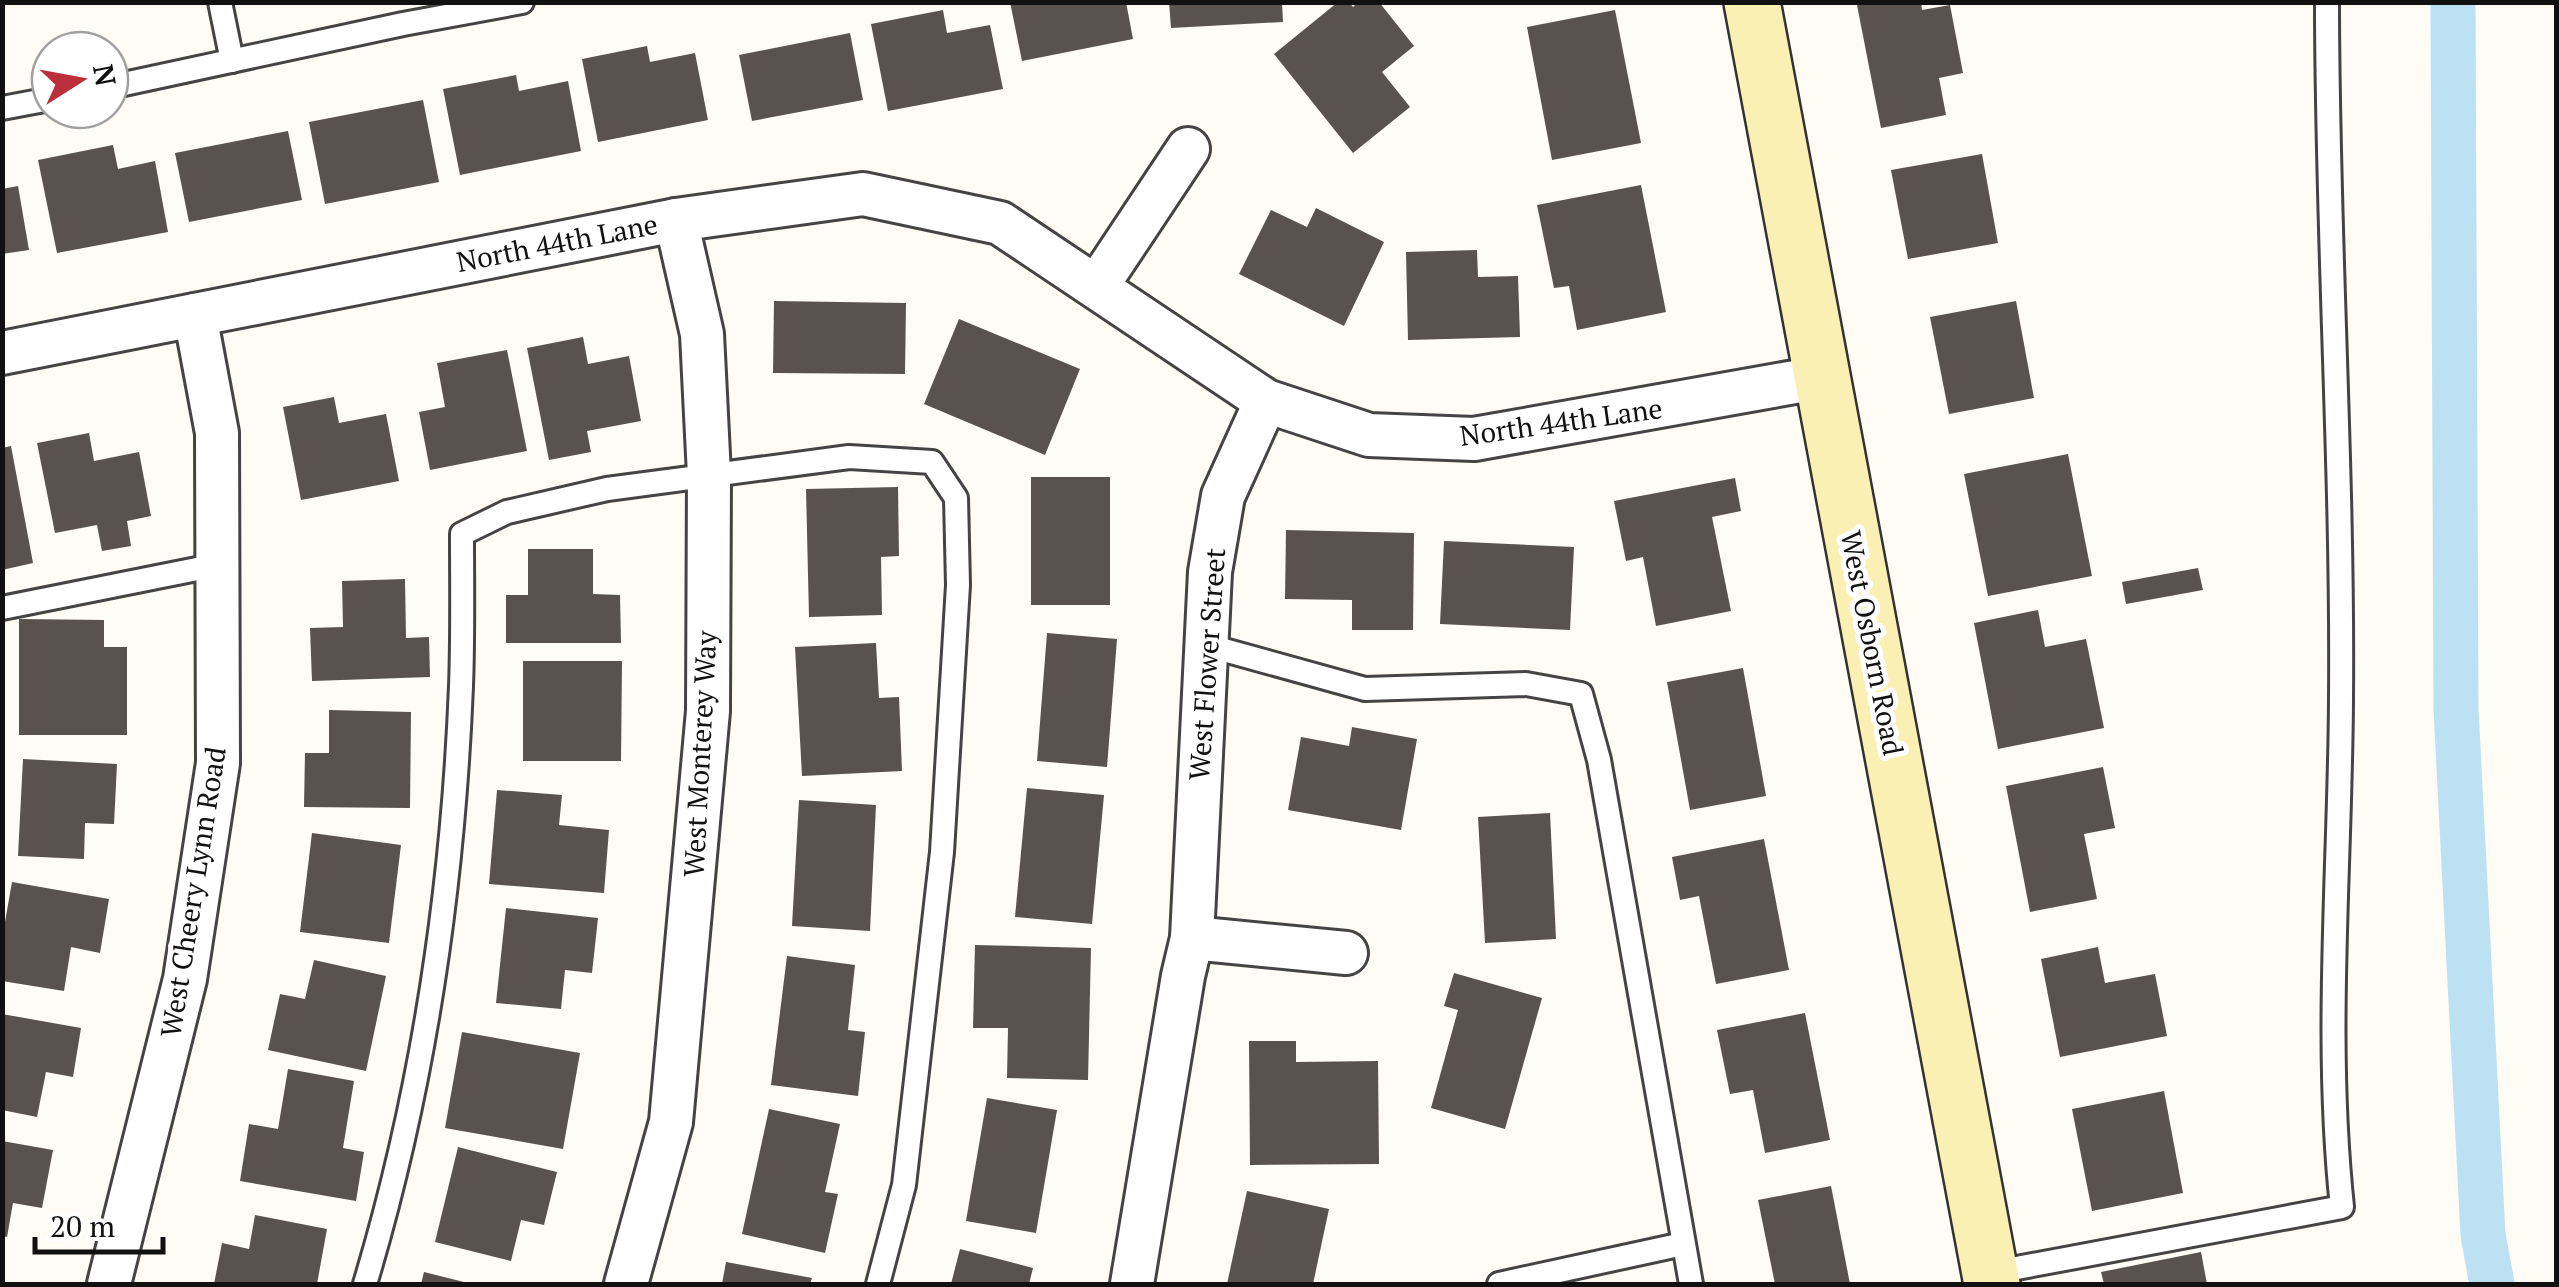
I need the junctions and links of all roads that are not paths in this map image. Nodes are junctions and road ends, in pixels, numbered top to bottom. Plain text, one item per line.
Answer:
1 (220, 2) edge
2 (522, 2) edge
3 (1752, 2) edge
4 (2327, 2) edge
5 (232, 61) junction
6 (130, 83) edge
7 (30, 103) edge
8 (2, 108) edge
9 (1188, 149) dead end
10 (676, 220) junction
11 (1097, 286) junction
12 (195, 315) junction
13 (2, 353) edge
14 (1822, 377) junction
15 (1266, 401) junction
16 (709, 475) junction
17 (217, 565) junction
18 (2, 608) edge
19 (1206, 645) junction
20 (1192, 938) junction
21 (1346, 952) dead end
22 (1682, 1244) junction
23 (1991, 1279) edge
24 (109, 1284) edge
25 (365, 1284) edge
26 (626, 1284) edge
27 (878, 1284) edge
28 (1132, 1284) edge
29 (1500, 1284) edge
30 (1691, 1284) edge

1 - 5 lane
2 - 5 lane
3 - 14 street, West Osborn Road
4 - 23 lane
5 - 6 lane
7 - 8 lane
9 - 11 street
10 - 11 street, North 44th Lane
10 - 12 street, North 44th Lane
10 - 16 street, West Monterey Way
11 - 15 street, North 44th Lane
12 - 13 street, North 44th Lane
12 - 17 street, West Cheery Lynn Road
14 - 15 street, North 44th Lane
14 - 23 street, West Osborn Road
15 - 19 street, West Flower Street
16 - 25 lane
16 - 26 street, West Monterey Way
16 - 27 lane
17 - 18 lane
17 - 24 street, West Cheery Lynn Road
19 - 20 street, West Flower Street
19 - 22 lane
20 - 21 street
20 - 28 street, West Flower Street
22 - 29 lane
22 - 30 lane

